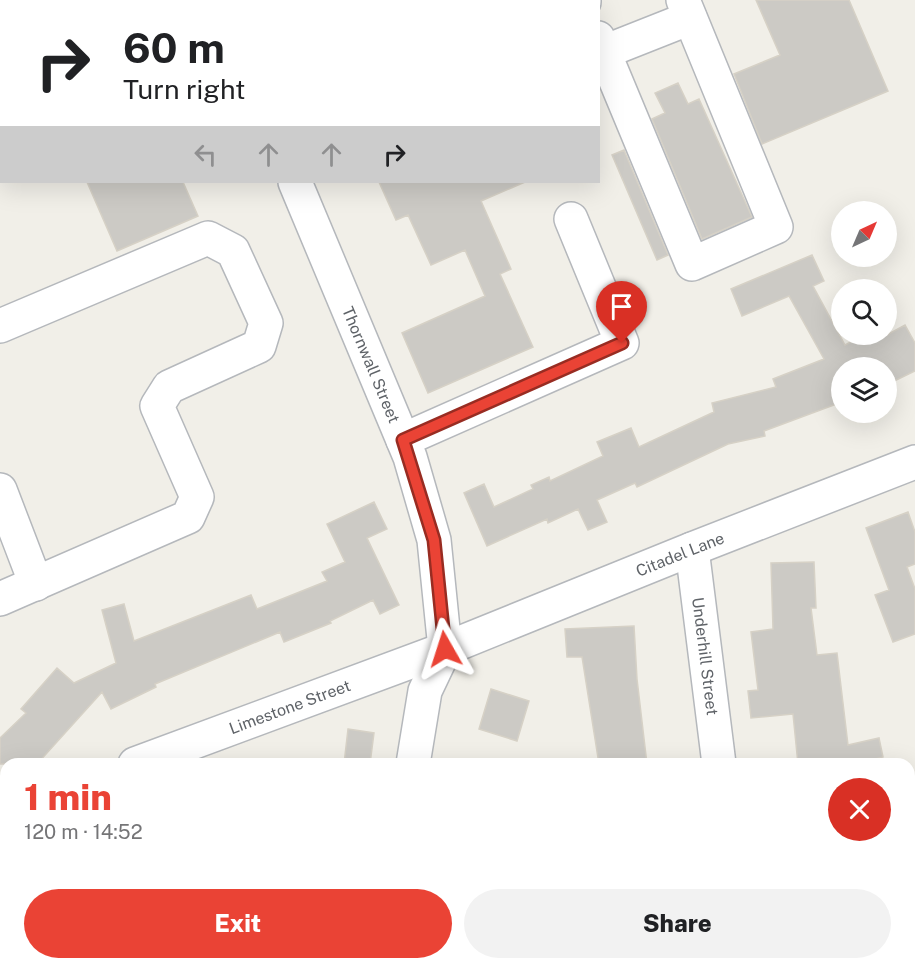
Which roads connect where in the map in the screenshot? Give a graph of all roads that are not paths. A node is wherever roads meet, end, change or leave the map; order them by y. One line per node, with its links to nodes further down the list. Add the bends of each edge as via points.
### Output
1 (687, 9): 2 (street); 2 (street, via 776,227 692,264)
2 (601, 45)
3 (295, 183): 6 (street, Thornwall Street)
4 (571, 219): 6 (street, via 622,343)
5 (0, 326): 10 (street, via 208,238 233,251 266,323 259,346 169,387 157,406 197,497 188,517)
6 (403, 440): 12 (street, Thornwall Street, via 434,540)
7 (915, 462): 9 (street, Citadel Lane)
8 (0, 490): 10 (street)
9 (692, 549): 12 (street, Citadel Lane); 15 (street, Underhill Street)
10 (36, 584): 11 (street)
11 (0, 599)
12 (445, 649): 13 (street, Limestone Street); 14 (street, via 425,691)
13 (151, 758)
14 (414, 758)
15 (718, 758)

